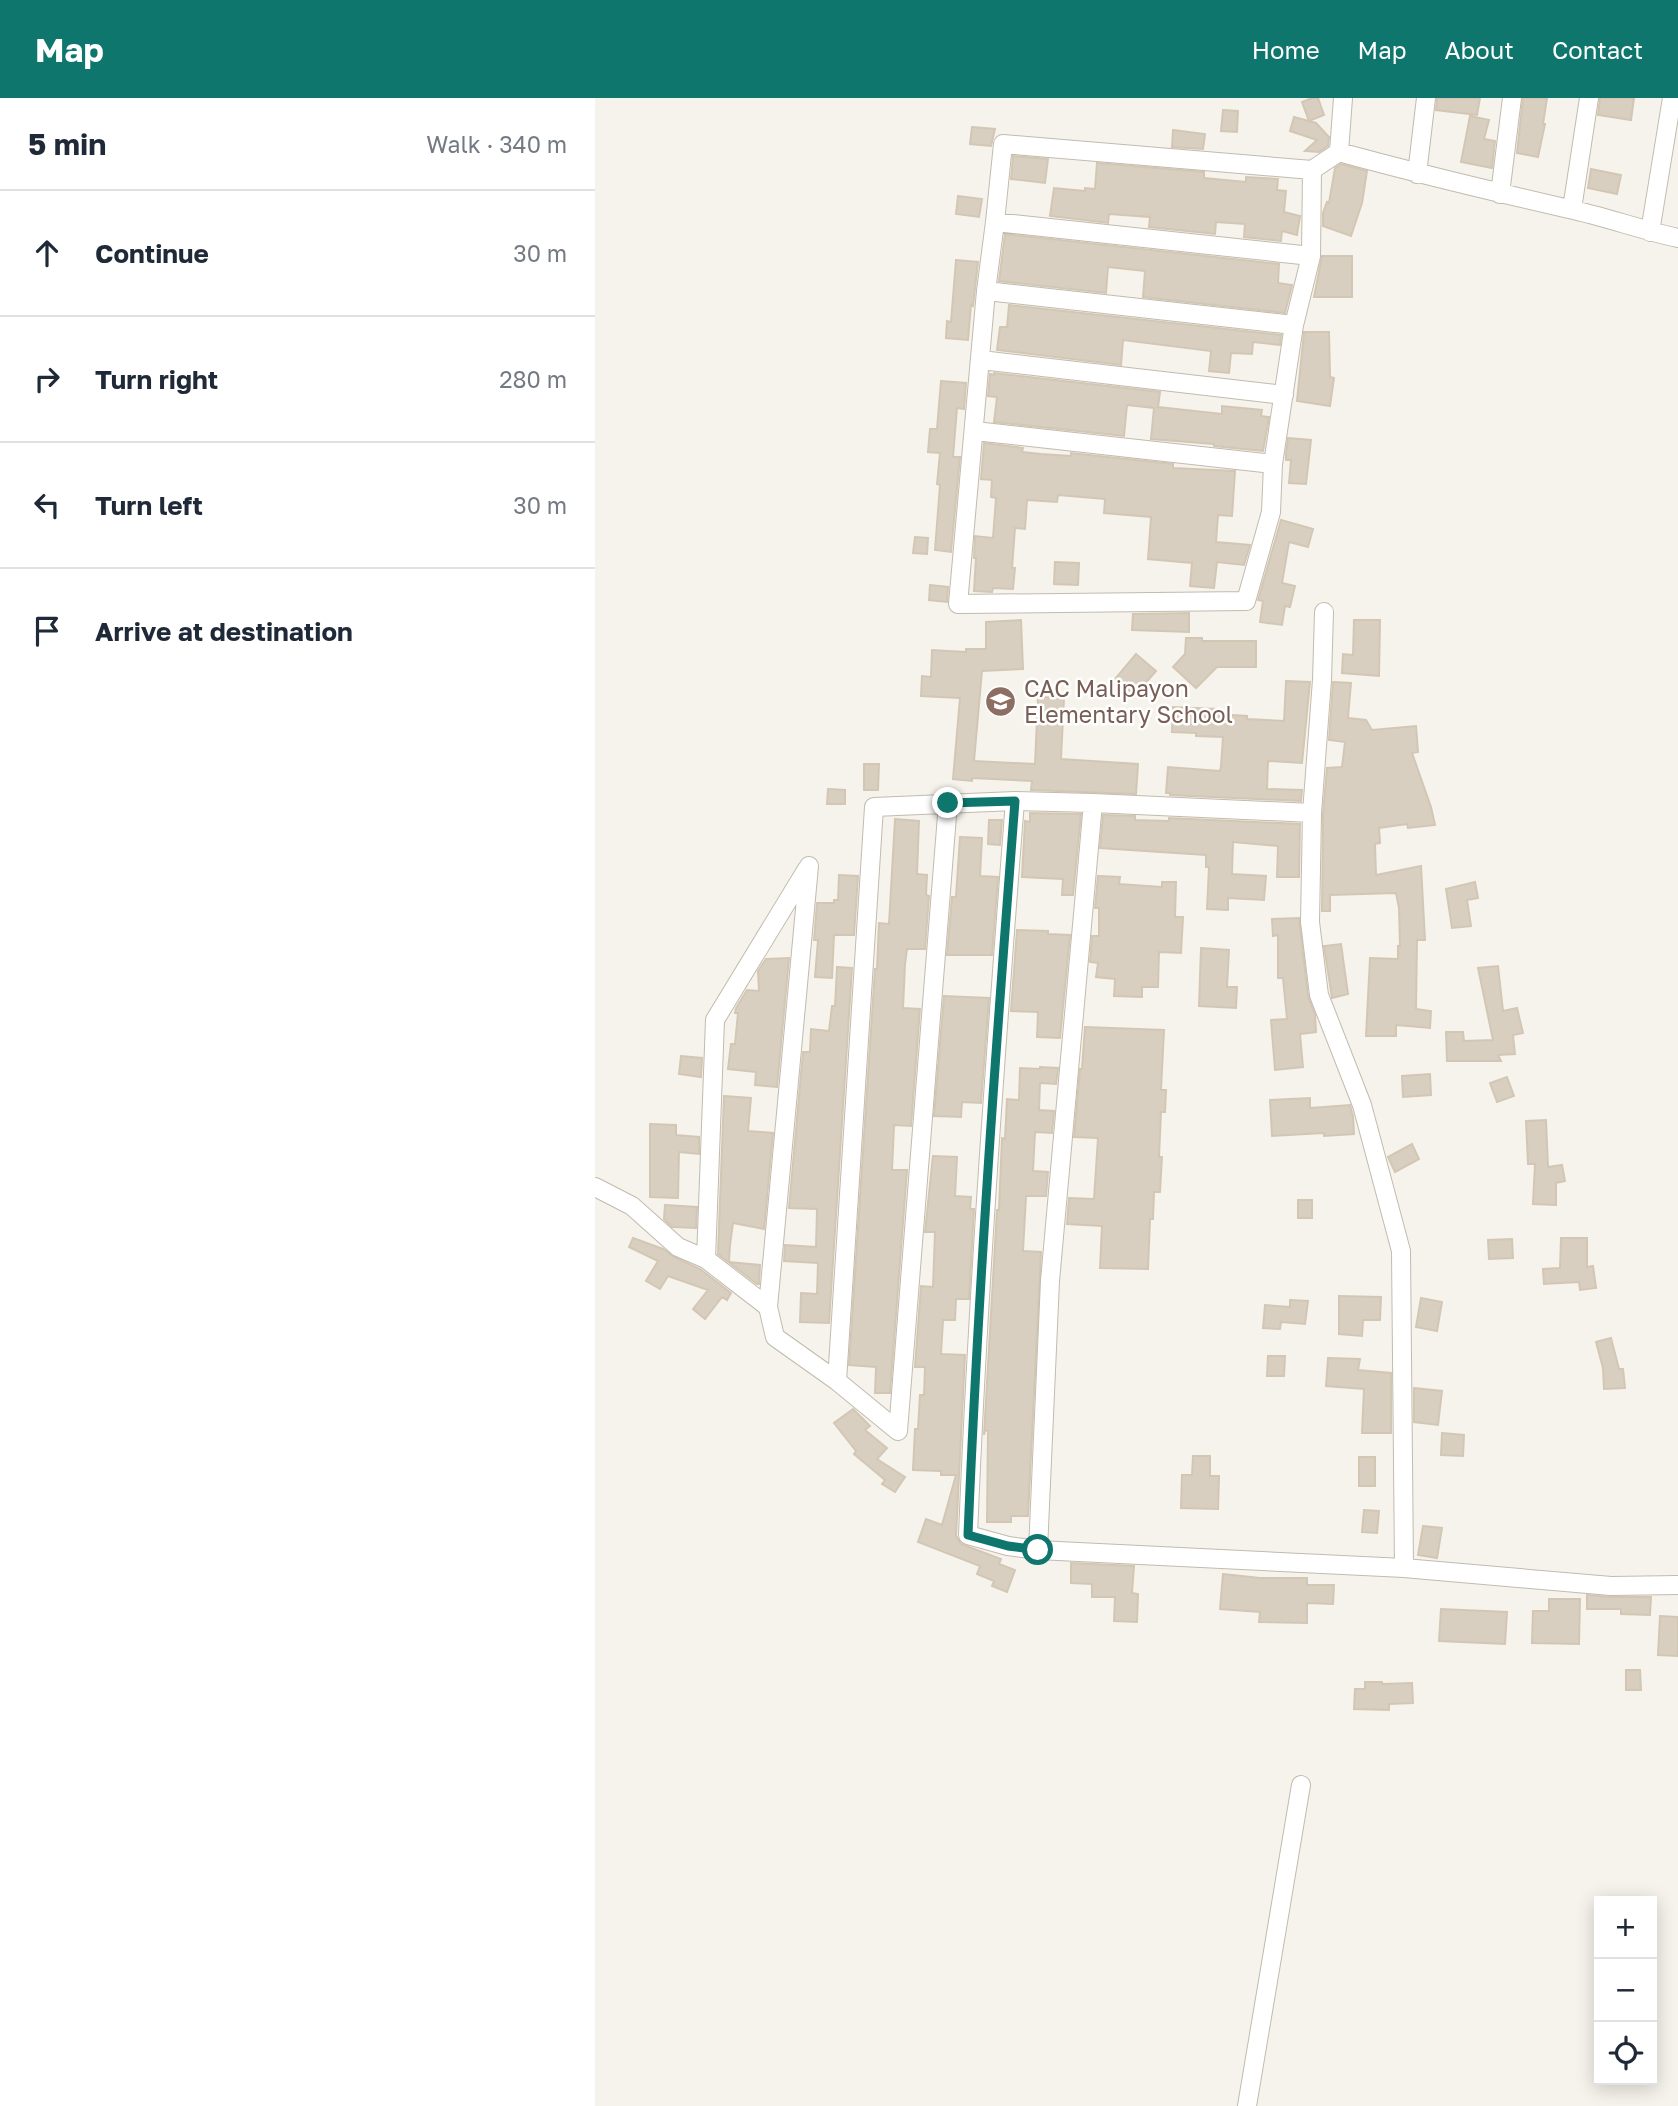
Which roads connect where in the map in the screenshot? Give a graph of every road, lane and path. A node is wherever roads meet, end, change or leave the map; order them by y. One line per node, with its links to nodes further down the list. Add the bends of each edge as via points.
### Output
1 (1343, 98): 6 (street)
2 (1426, 98): 8 (street)
3 (1512, 98): 9 (street)
4 (1589, 98): 10 (street)
5 (1672, 98): 12 (street)
6 (1339, 152): 7 (street); 8 (street)
7 (1312, 170): 11 (street, via 1003,144); 14 (street)
8 (1417, 174): 9 (street)
9 (1500, 194): 10 (street)
10 (1572, 209): 12 (street)
11 (995, 222): 14 (street); 15 (street)
12 (1650, 232): 13 (street)
13 (1678, 238)
14 (1311, 256): 16 (street)
15 (986, 291): 16 (street); 17 (street)
16 (1294, 324): 18 (street)
17 (981, 360): 18 (street); 19 (street)
18 (1284, 395): 20 (street)
19 (975, 431): 20 (street); 20 (street, via 958,604 1246,601 1271,512)
20 (1273, 464)
21 (1324, 612): 25 (street)
22 (1015, 801): 23 (street); 24 (street); 30 (street, via 986,1182 968,1535)
23 (948, 803): 29 (street, via 874,807); 29 (street, via 898,1431)
24 (1093, 803): 25 (street); 30 (street, via 1051,1282)
25 (1312, 813): 31 (street, via 1310,922 1319,995 1362,1105 1401,1251)
26 (595, 1187): 27 (street, via 632,1206 678,1247)
27 (706, 1259): 28 (street); 28 (street, via 715,1020 809,866)
28 (768, 1307): 29 (street, via 775,1337)
29 (837, 1381)
30 (1038, 1550): 31 (street)
31 (1404, 1568): 32 (street, via 1611,1586)
32 (1678, 1584)
33 (1301, 1785): 34 (street)
34 (1247, 2106)

